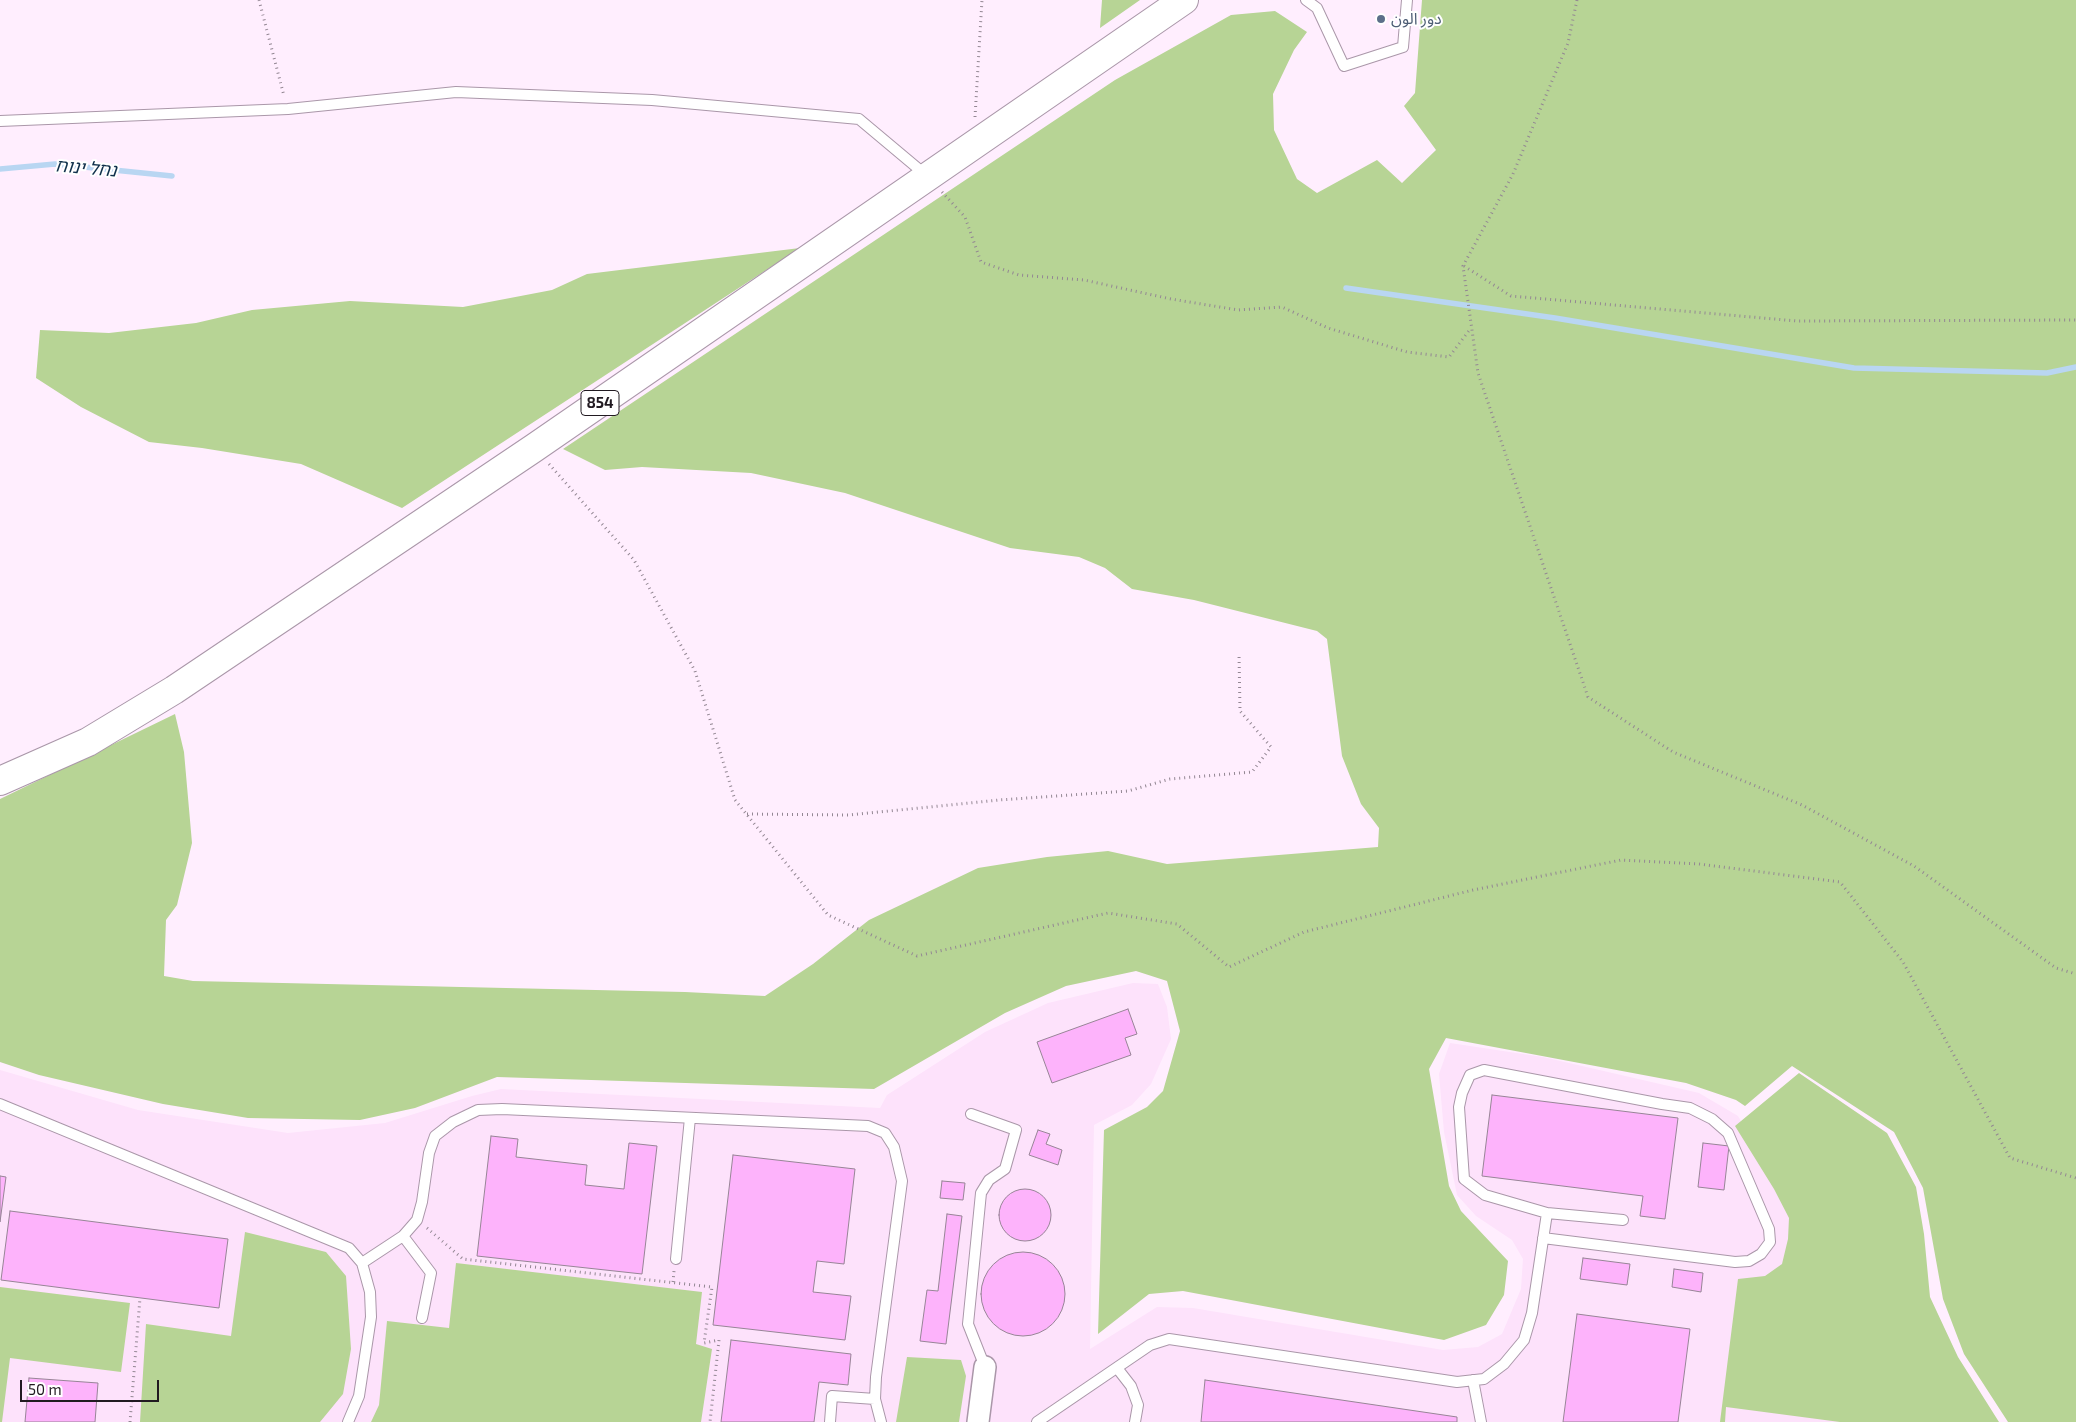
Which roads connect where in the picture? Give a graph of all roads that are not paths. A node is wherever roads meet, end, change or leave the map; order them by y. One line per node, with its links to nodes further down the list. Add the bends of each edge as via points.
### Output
1 (1184, 0): 5 (main road, 854)
2 (1306, 0): 3 (lane, via 1317,8 1344,66 1403,47)
3 (1407, 0)
4 (0, 121): 5 (lane, via 288,109 456,92 652,100 859,119)
5 (928, 177): 6 (main road, 854, via 534,448 128,719 88,742)
6 (0, 781)
7 (0, 1104): 15 (lane, via 349,1248)
8 (971, 1114): 17 (lane, via 1016,1130 1005,1169 989,1180 981,1193 968,1324)
9 (690, 1118): 12 (lane, via 478,1110 453,1122 435,1136 417,1220); 14 (lane); 20 (lane, via 868,1126 885,1133 894,1147 902,1181)
10 (1547, 1213): 11 (lane); 13 (lane); 13 (lane, via 1485,1195 1464,1178 1459,1107 1470,1075 1484,1070 1690,1108 1712,1120 1728,1133 1769,1228 1770,1242 1761,1254 1749,1261 1736,1262)
11 (1623, 1220)
12 (403, 1236): 15 (lane); 16 (lane, via 431,1273)
13 (1543, 1238): 19 (lane, via 1532,1313 1524,1340 1504,1364 1484,1378)
14 (676, 1259)
15 (362, 1263): 21 (lane, via 370,1292 371,1317 360,1396)
16 (422, 1318)
17 (985, 1367): 24 (street)
18 (1117, 1368): 19 (lane, via 1150,1345 1169,1339 1457,1382); 25 (lane); 26 (lane, via 1132,1386 1138,1405)
19 (1473, 1380): 27 (lane)
20 (875, 1399): 22 (lane, via 832,1396); 23 (lane)
21 (348, 1422)
22 (830, 1422)
23 (881, 1422)
24 (978, 1422)
25 (1037, 1422)
26 (1135, 1422)
27 (1481, 1422)

